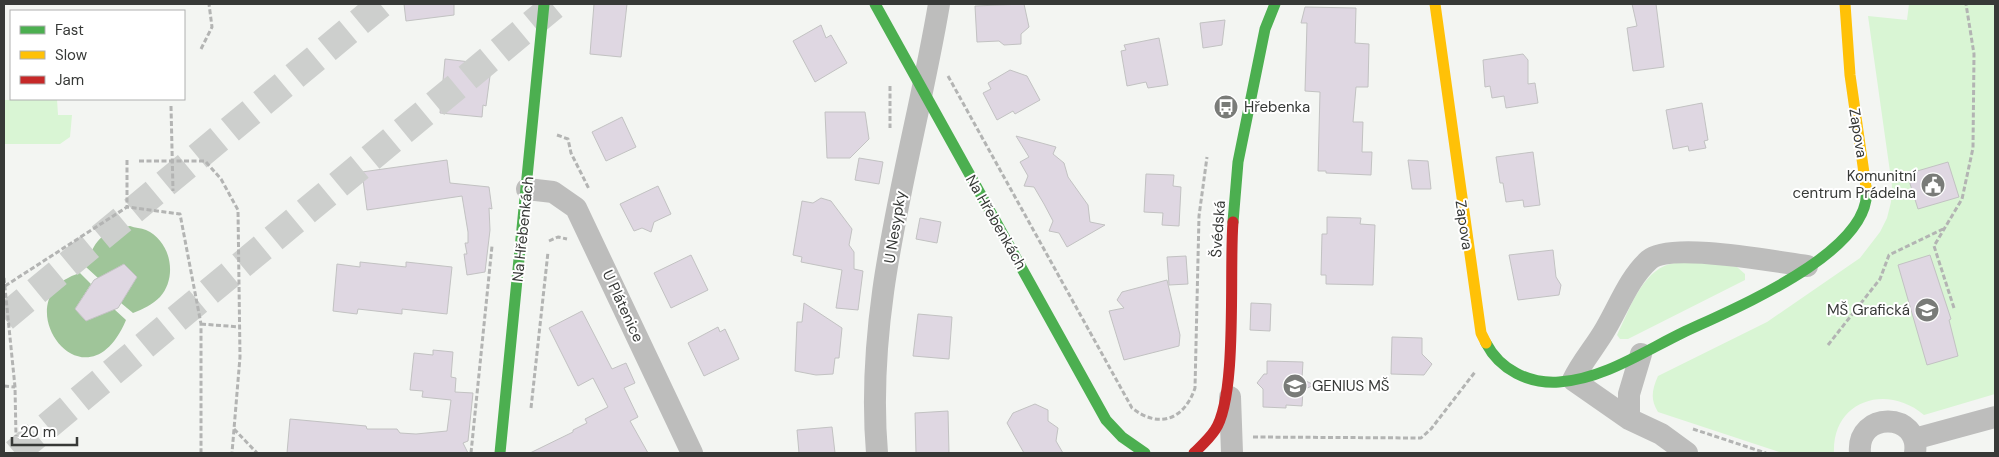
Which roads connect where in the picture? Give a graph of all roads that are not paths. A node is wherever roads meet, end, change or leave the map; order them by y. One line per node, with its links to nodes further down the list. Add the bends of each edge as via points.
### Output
1 (544, 4): 8 (street, Na Hřebenkách)
2 (875, 4): 7 (street, Na Hřebenkách)
3 (939, 4): 7 (street, U Nesypky)
4 (1275, 4): 10 (street, Švédská, via 1265,29 1238,162 1231,242)
5 (1435, 4): 12 (street, Zapova, via 1481,333 1502,367 1542,382)
6 (1845, 4): 9 (street, Zapova, via 1845,30 1867,193 1866,206 1845,238)
7 (921, 90): 15 (street, Na Hřebenkách, via 1106,420); 20 (street, U Nesypky, via 898,204 877,338)
8 (527, 189): 18 (street, Na Hřebenkách); 19 (street, U Plátenice, via 553,192 576,208)
9 (1807, 266): 11 (street, Zapova, via 1770,291); 12 (street, via 1692,252 1665,252 1650,258 1637,272 1606,330)
10 (1229, 354): 16 (street); 22 (street, Švédská, via 1224,407 1215,430)
11 (1641, 354): 12 (street, Zapova); 14 (street, via 1629,394)
12 (1573, 380): 14 (street)
13 (1995, 417): 17 (street)
14 (1629, 419): 23 (street, via 1661,434)
15 (1127, 445): 21 (street, Na Hřebenkách)
16 (1240, 445)
17 (1914, 446): 24 (street, via 1902,425 1883,421 1866,430 1861,438)
18 (500, 453)
19 (692, 453)
20 (877, 453)
21 (1145, 453)
22 (1196, 453)
23 (1687, 453)
24 (1860, 453)

